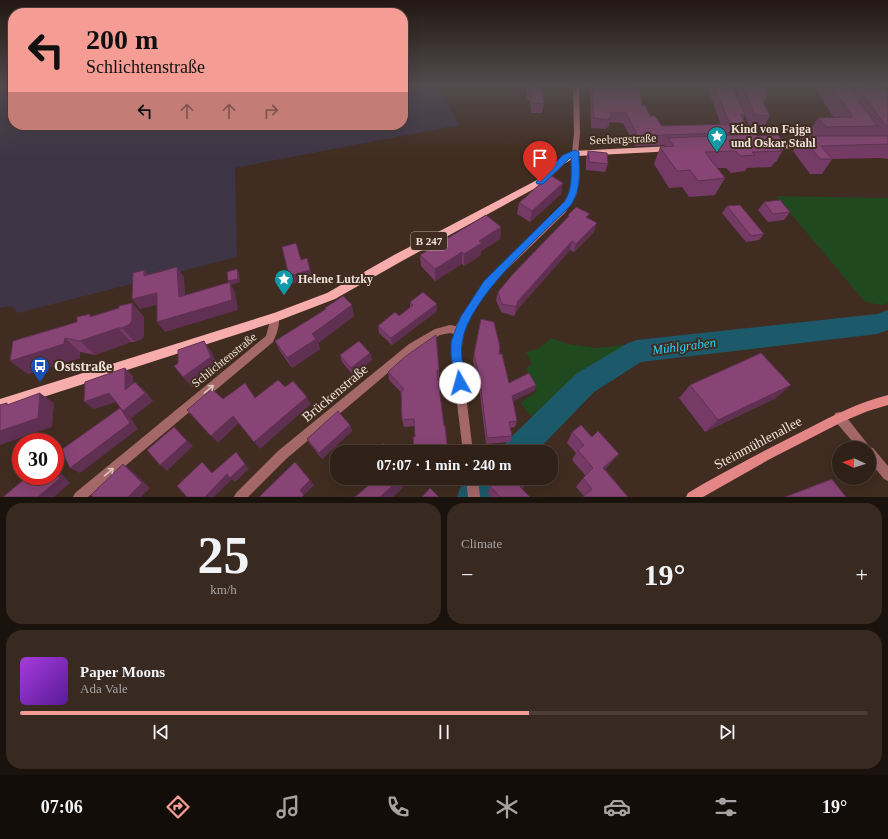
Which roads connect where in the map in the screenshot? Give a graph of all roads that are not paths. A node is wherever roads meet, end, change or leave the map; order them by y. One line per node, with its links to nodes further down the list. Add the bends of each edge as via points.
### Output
1 (576, 109): 5 (street)
2 (820, 145): 3 (main road)
3 (768, 146)
4 (684, 149): 5 (main road, Seebergstraße)
5 (575, 152): 6 (main road, B 247, via 566,157 540,182 332,296); 7 (street, via 574,194 488,283)
6 (275, 317): 9 (main road, B 247); 16 (street, Schlichtenstraße, one-way to 6, via 270,339)
7 (459, 331): 12 (street, via 456,355); 17 (street, Brückenstraße, via 450,329 438,332 412,347 282,455)
8 (888, 400): 10 (main road, Steinmühlenallee)
9 (0, 404)
10 (839, 417): 11 (street); 19 (main road, Steinmühlenallee)
11 (859, 441)
12 (467, 445)
13 (876, 460): 14 (street)
14 (888, 475)
15 (473, 485): 18 (street)
16 (79, 497)
17 (240, 497)
18 (474, 497)
19 (692, 497)

